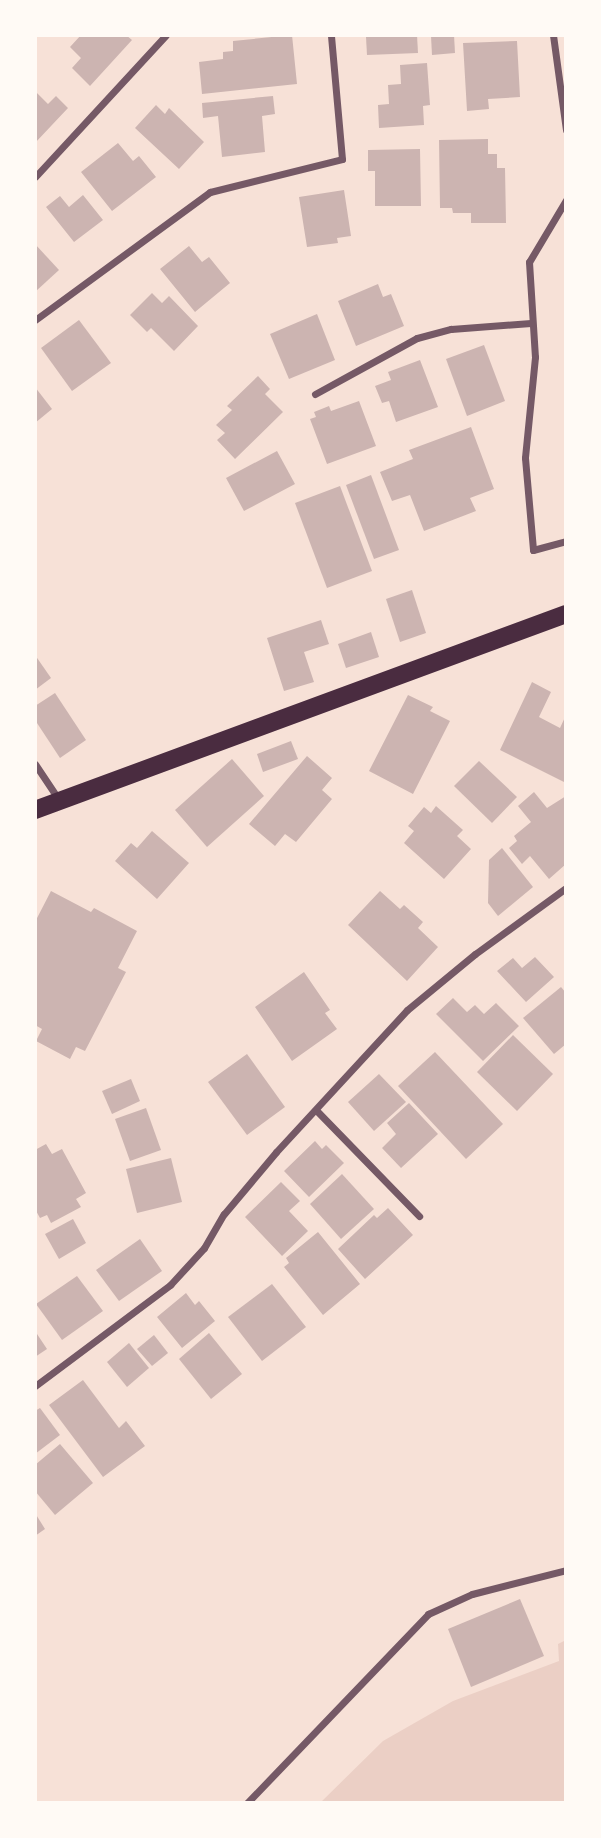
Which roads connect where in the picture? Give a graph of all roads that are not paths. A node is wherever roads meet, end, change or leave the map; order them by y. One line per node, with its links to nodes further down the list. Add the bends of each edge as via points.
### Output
1 (166, 35): 5 (street)
2 (331, 35): 7 (street, via 342,159 210,192)
3 (553, 35): 4 (street)
4 (566, 130)
5 (35, 177)
6 (566, 200): 8 (street, via 529,262)
7 (35, 320)
8 (531, 323): 9 (street, via 451,329 417,338); 10 (street, via 535,357 525,458 534,550)
9 (315, 394)
10 (566, 541)
11 (566, 614): 13 (main road)
12 (35, 764): 13 (street)
13 (59, 800): 14 (main road)
14 (35, 810)
15 (566, 888): 16 (street, via 407,1010)
16 (316, 1110): 17 (street); 18 (street, via 224,1213 204,1248 170,1284)
17 (418, 1216)
18 (35, 1386)
19 (566, 1570): 20 (street, via 472,1594 428,1614)
20 (247, 1803)

